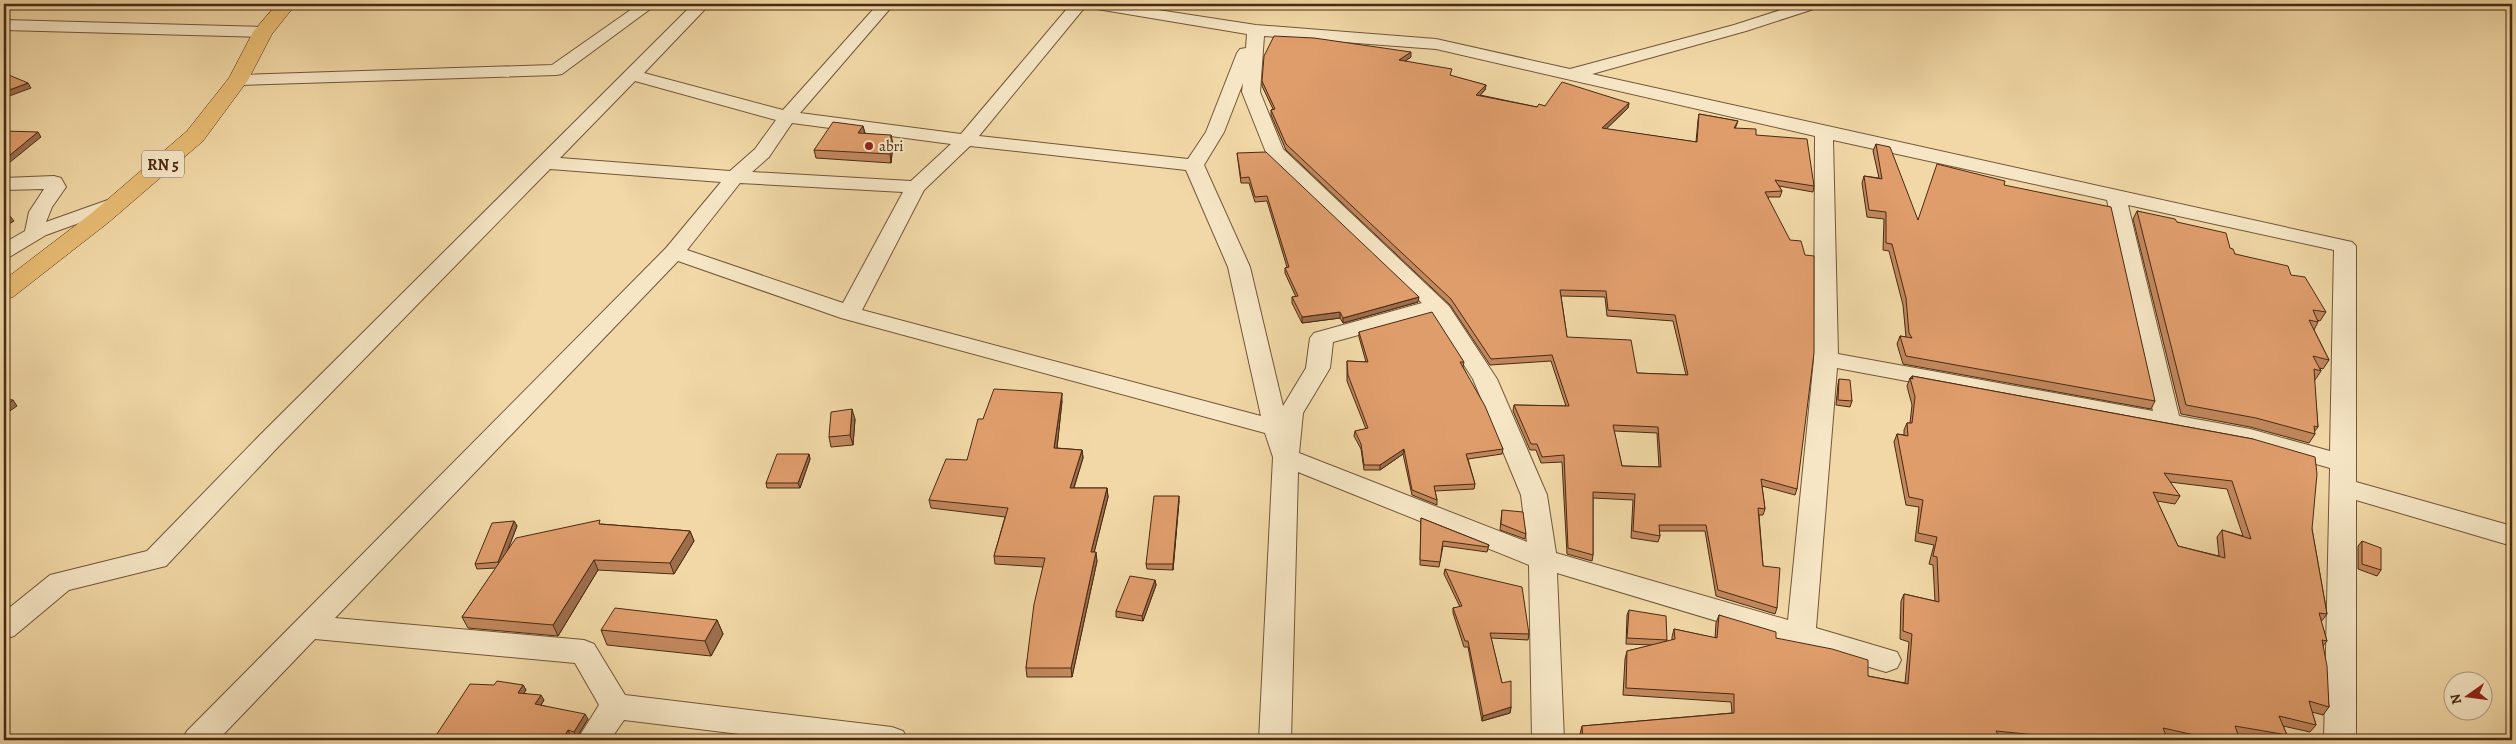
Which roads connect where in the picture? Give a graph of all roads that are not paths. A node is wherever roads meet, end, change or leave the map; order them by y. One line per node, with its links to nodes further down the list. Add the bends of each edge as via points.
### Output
1 (286, 4): 10 (main road, RN 5)
2 (649, 4): 13 (street, via 556,70)
3 (702, 4): 11 (street)
4 (886, 4): 14 (street)
5 (1079, 4): 16 (street)
6 (1090, 4): 9 (street)
7 (1814, 4): 12 (street)
8 (4, 25): 10 (street)
9 (1256, 30): 12 (street, via 1436,44); 18 (street, via 1215,132); 28 (street, via 1251,92 1274,151)
10 (263, 32): 13 (main road, RN 5)
11 (632, 75): 14 (street); 17 (street)
12 (1571, 75): 15 (street)
13 (238, 80): 23 (main road, RN 5, via 195,136)
14 (787, 117): 16 (street); 19 (street, via 762,153)
15 (1824, 132): 22 (street); 30 (street)
16 (966, 140): 18 (street); 21 (street)
17 (545, 163): 19 (street); 38 (street, via 156,559 60,582)
18 (1194, 164): 32 (street, via 1239,266)
19 (735, 177): 21 (street); 26 (street)
20 (5, 185): 24 (street, via 54,182 56,187 43,202 35,220 34,229)
21 (916, 187): 29 (street)
22 (2116, 196): 31 (street); 34 (street, via 2345,246)
23 (119, 202): 24 (street); 27 (main road, RN 5)
24 (39, 231): 25 (street)
25 (4, 252)
26 (674, 252): 29 (street); 37 (street)
27 (4, 292)
28 (1438, 306): 33 (street, via 1322,338 1318,368 1291,413); 36 (street, via 1485,379 1534,495)
29 (849, 313): 32 (street)
30 (1826, 359): 31 (street); 39 (street)
31 (2168, 423): 34 (street, via 2263,440)
32 (1276, 428): 33 (street)
33 (1286, 457): 36 (street); 45 (street)
34 (2343, 475): 35 (street); 47 (street)
35 (2512, 536)
36 (1543, 559): 39 (street); 46 (street)
37 (308, 627): 41 (street, via 584,652); 42 (street)
38 (4, 628)
39 (1801, 635): 40 (street)
40 (1886, 660)
41 (616, 706): 43 (street); 44 (street)
42 (198, 740)
43 (593, 740)
44 (892, 740)
45 (1275, 740)
46 (1548, 740)
47 (2340, 740)

